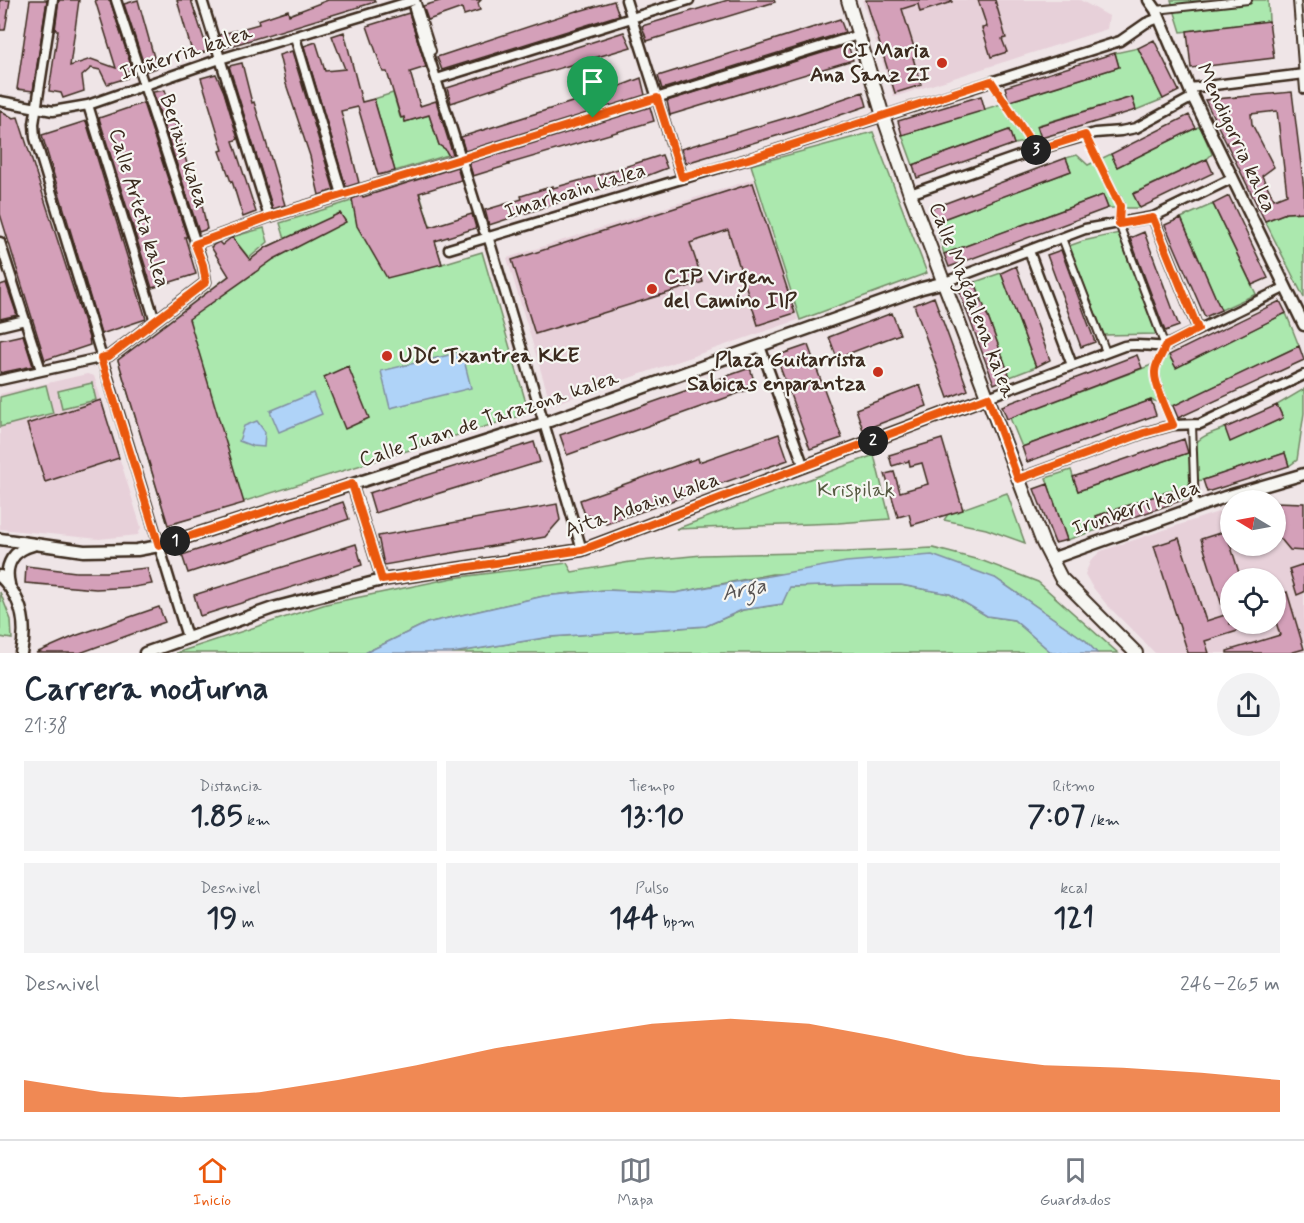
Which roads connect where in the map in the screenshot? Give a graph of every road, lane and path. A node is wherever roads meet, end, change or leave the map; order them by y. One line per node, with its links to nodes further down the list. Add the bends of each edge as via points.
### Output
1 (53, 0): 25 (street)
2 (116, 0): 19 (street, Beriain kalea)
3 (202, 0): 15 (street)
4 (626, 0): 12 (street)
5 (689, 0): 12 (street)
6 (848, 0): 13 (main road, Calle Magdalena kalea)
7 (1149, 0): 11 (street, Mendigorria kalea)
8 (1248, 0): 11 (street)
9 (1298, 0): 16 (street)
10 (415, 3): 14 (street, Iruñerria kalea); 17 (street); 29 (street)
11 (1158, 14): 18 (street, Imarkoain kalea, via 1120,41); 21 (street, Mendigorria kalea)
12 (631, 18): 17 (street); 22 (street)
13 (858, 35): 22 (street); 26 (main road, Calle Magdalena kalea)
14 (295, 37): 15 (street, Iruñerria kalea); 32 (street)
15 (220, 59): 19 (street, Iruñerria kalea); 34 (street)
16 (1303, 74): 20 (street); 21 (street)
17 (440, 78): 29 (street)
18 (991, 81): 26 (street, Imarkoain kalea); 28 (street)
19 (143, 85): 24 (street, Iruñerria kalea); 40 (street, Beriain kalea)
20 (1304, 90)
21 (1192, 92): 27 (street, via 1136,128); 31 (street, Mendigorria kalea)
22 (657, 98): 29 (street); 30 (street)
23 (0, 101): 25 (street, Iruñerria kalea)
24 (88, 105): 25 (street, Iruñerria kalea); 46 (street, Calle Arteta kalea)
25 (38, 109): 53 (street, via 35,138)
26 (883, 116): 30 (street, Imarkoain kalea); 33 (main road, Calle Magdalena kalea)
27 (1085, 135): 28 (street); 36 (street, via 1120,206)
28 (1036, 150): 33 (street)
29 (463, 159): 32 (street); 37 (street)
30 (682, 177): 37 (street, Imarkoain kalea)
31 (1233, 178): 35 (street); 44 (street, Mendigorria kalea)
32 (342, 194): 34 (street)
33 (910, 194): 43 (main road, Calle Magdalena kalea)
34 (269, 217): 40 (street)
35 (1153, 218): 36 (street); 49 (street)
36 (1119, 224): 38 (street, via 1085,229); 51 (street)
37 (486, 234): 41 (street, Imarkoain kalea); 59 (street)
38 (1062, 238): 42 (street); 52 (street)
39 (0, 242): 45 (street)
40 (195, 244): 46 (street, Beriain kalea, via 206,282)
41 (449, 249)
42 (1029, 251): 43 (street); 54 (street)
43 (945, 282): 50 (street, Calle Juan de Tarazona kalea); 58 (main road, Calle Magdalena kalea)
44 (1286, 287): 48 (street, Mendigorria kalea); 49 (street)
45 (26, 320): 47 (street); 55 (street)
46 (155, 321): 53 (street)
47 (0, 326)
48 (1304, 326)
49 (1198, 329): 51 (street)
50 (760, 346): 59 (street, Calle Juan de Tarazona kalea); 62 (street)
51 (1165, 346): 52 (street, via 1137,343); 60 (street, via 1155,373)
52 (1106, 352): 54 (street)
53 (101, 358): 55 (street); 69 (street)
54 (1072, 365): 58 (street)
55 (41, 370): 57 (street)
56 (1304, 375): 61 (street)
57 (0, 380)
58 (988, 397): 62 (street, Aita Adoain kalea); 64 (main road, Calle Magdalena kalea)
59 (544, 423): 65 (street, Calle Juan de Tarazona kalea); 70 (street)
60 (1173, 425): 61 (street); 64 (street)
61 (1192, 425): 66 (street)
62 (804, 467): 70 (street, Aita Adoain kalea)
63 (1304, 474): 66 (street, Irunberri kalea)
64 (1018, 479): 71 (main road, Calle Magdalena kalea)
65 (352, 484): 69 (street, Calle Juan de Tarazona kalea); 73 (street)
66 (1195, 508): 71 (street, Irunberri kalea)
67 (0, 539): 68 (street, Calle Juan de Tarazona kalea)
68 (38, 543): 69 (street, Calle Juan de Tarazona kalea, via 84,551); 74 (street, via 16,552 8,565)
69 (159, 546): 75 (street)
70 (582, 550): 73 (street, Aita Adoain kalea)
71 (1051, 559): 78 (main road, Calle Magdalena kalea, via 1061,578)
72 (0, 576): 74 (street)
73 (382, 580): 75 (street, Aita Adoain kalea, via 273,608)
74 (9, 584): 76 (street, via 23,618)
75 (187, 637): 77 (street, Aita Adoain kalea)
76 (21, 653)
77 (145, 653)
78 (1136, 653)

